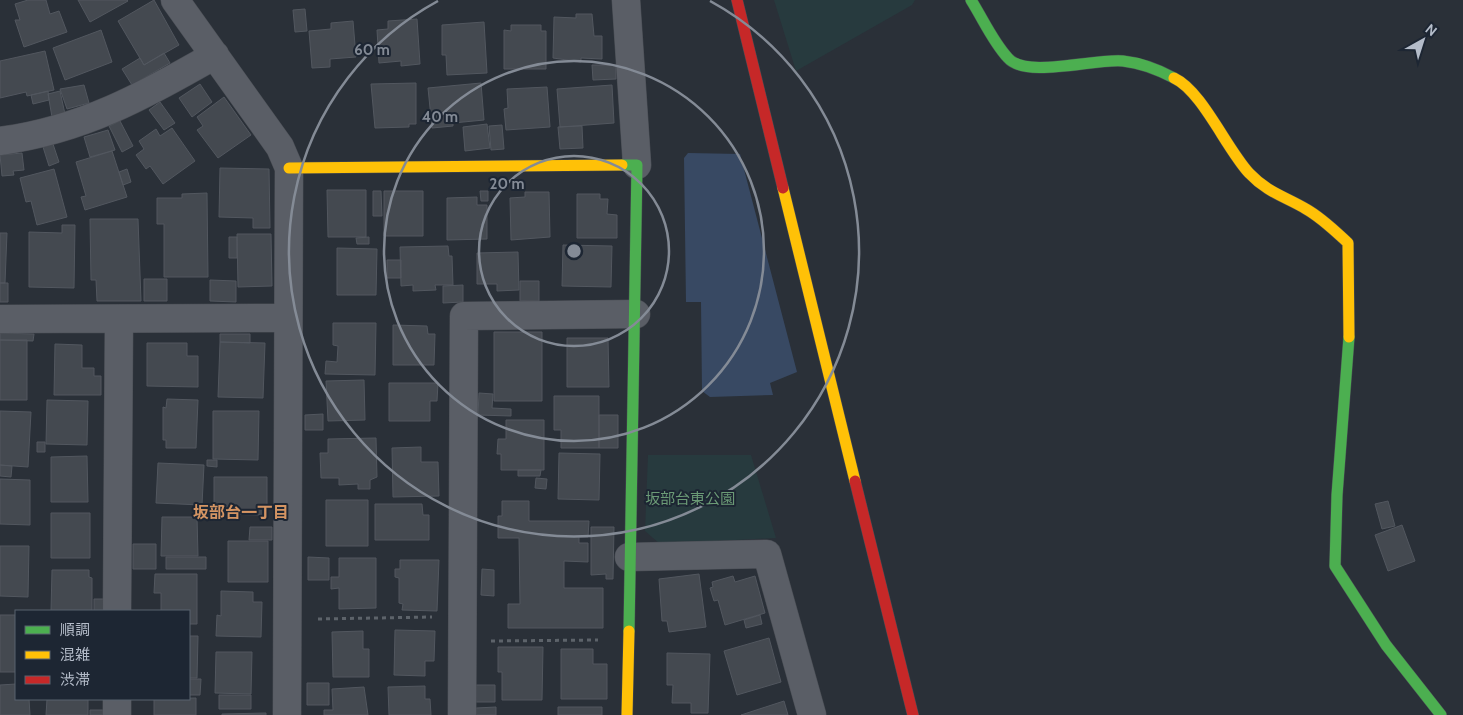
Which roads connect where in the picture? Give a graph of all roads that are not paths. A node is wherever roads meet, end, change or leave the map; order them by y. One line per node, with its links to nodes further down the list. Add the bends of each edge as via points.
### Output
1 (175, 0): 5 (street)
2 (626, 0): 7 (street)
3 (737, 0): 21 (street)
4 (971, 0): 22 (street, via 1008,59 1018,66 1032,68 1103,60 1123,61 1148,65 1183,82 1250,174 1274,194 1314,214 1348,243 1350,319 1335,566 1386,645)
5 (215, 55): 6 (street, via 146,95 79,124); 8 (street, via 280,147)
6 (0, 141)
7 (637, 165): 8 (street); 9 (street)
8 (289, 168): 10 (street)
9 (636, 314): 13 (street); 18 (street, via 464,316)
10 (288, 318): 11 (street); 17 (street)
11 (119, 319): 12 (street); 14 (street)
12 (0, 320)
13 (629, 557): 19 (street); 20 (street, via 767,554)
14 (117, 610)
15 (117, 700): 16 (street)
16 (116, 715)
17 (287, 715)
18 (462, 715)
19 (627, 715)
20 (812, 715)
21 (913, 715)
22 (1441, 715)

